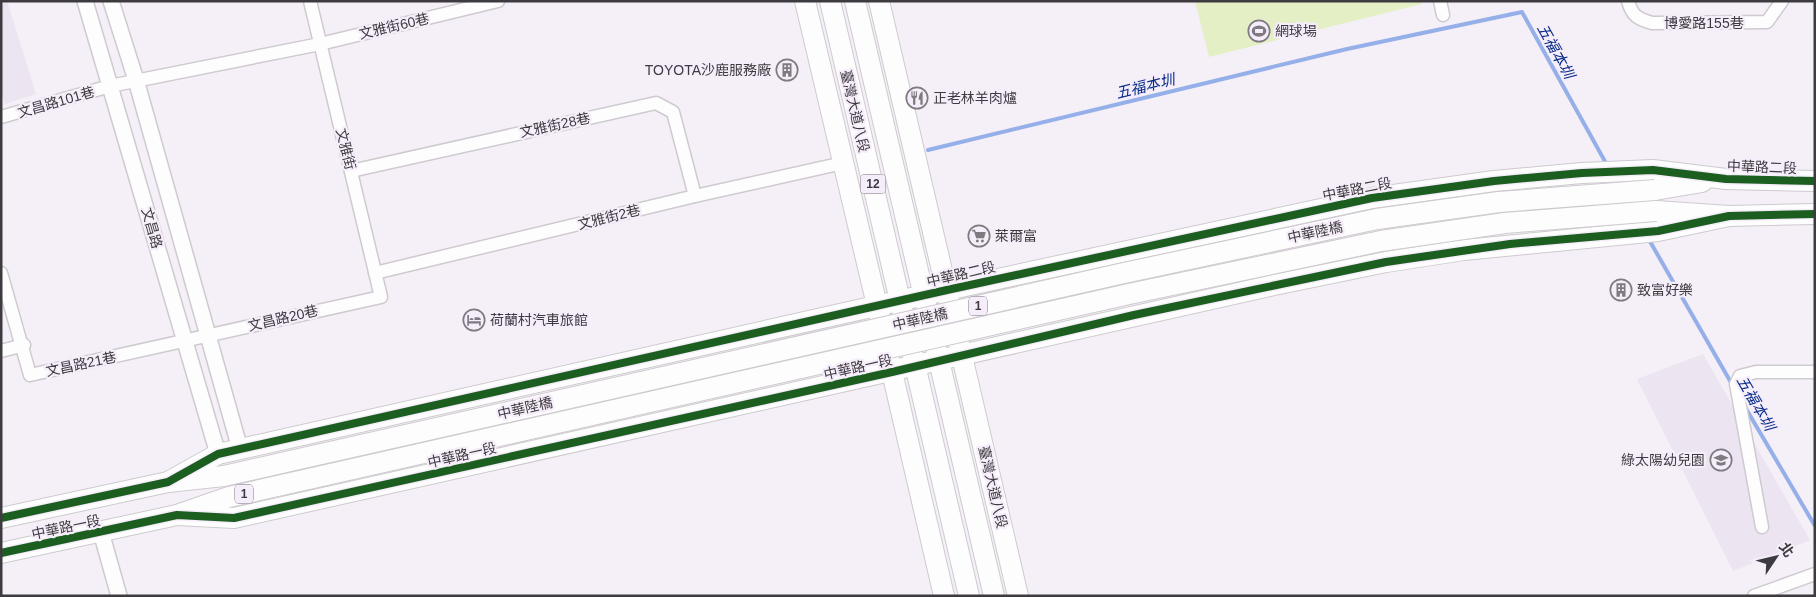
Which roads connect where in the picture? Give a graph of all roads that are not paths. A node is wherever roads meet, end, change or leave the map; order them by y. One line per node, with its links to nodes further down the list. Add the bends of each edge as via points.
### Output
1 (85, 1): 15 (street, 文昌路)
2 (111, 1): 14 (street, 文昌路)
3 (310, 1): 13 (street, 文雅街)
4 (498, 1): 13 (street, 文雅街60巷)
5 (805, 1): 17 (main road, 臺灣大道八段 / 12)
6 (830, 1): 29 (main road, 臺灣大道八段 / 12)
7 (855, 1): 29 (main road, 臺灣大道八段 / 12)
8 (879, 1): 27 (main road, 臺灣大道八段 / 12)
9 (1440, 1): 12 (street)
10 (1628, 1): 11 (street, 博愛路155巷, via 1636,18 1652,23 1767,22)
11 (1782, 1)
12 (1443, 15)
13 (320, 44): 14 (street, 文雅街60巷); 18 (street, 文雅街)
14 (136, 80): 15 (street, 文昌路101巷); 31 (street, 文昌路)
15 (110, 86): 16 (street, 文昌路101巷); 32 (street, 文昌路)
16 (1, 117)
17 (843, 162): 22 (street, 文雅街2巷); 30 (main road, 臺灣大道八段 / 12)
18 (351, 170): 22 (street, 文雅街28巷, via 656,103 673,112); 26 (street, 文雅街)
19 (1726, 178): 20 (main road, 中華路二段 / 1); 21 (main road, 中華路二段 / 1); 27 (main road, 中華路二段 / 1, via 1653,170 1582,173 1449,186 1372,198)
20 (1815, 181)
21 (1655, 190): 41 (main road, 中華陸橋 / 1, bridge, via 1499,202 1376,219 1124,272)
22 (695, 196): 26 (street, 文雅街2巷)
23 (1815, 214): 24 (main road, 1)
24 (1729, 216): 35 (main road, 1, via 1658,231 1510,244 1386,262); 42 (main road, 中華陸橋 / 1, bridge, via 1656,211 1505,223 1381,241 1129,294)
25 (1, 272): 33 (street)
26 (375, 273): 28 (street, 文雅街)
27 (947, 290): 29 (main road, 中華路二段 / 1); 35 (main road, 臺灣大道八段 / 12); 36 (main road, 臺灣大道八段 / 12)
28 (380, 297): 31 (street, 文昌路20巷)
29 (912, 298): 30 (main road, 中華路一段 / 1); 36 (main road, 臺灣大道八段 / 12)
30 (877, 306): 36 (main road, 臺灣大道八段 / 12); 37 (main road, 臺灣大道八段 / 12); 39 (main road, 中華路一段 / 1)
31 (208, 335): 32 (street, 文昌路20巷); 39 (street, 文昌路)
32 (185, 342): 33 (street, 文昌路21巷, via 30,375); 40 (street, 文昌路)
33 (24, 345): 34 (street)
34 (1, 351)
35 (962, 355): 36 (main road, 1); 54 (main road, 臺灣大道八段 / 12)
36 (927, 364): 37 (main road, 中華路一段 / 1); 52 (main road, 臺灣大道八段 / 12); 53 (main road, 臺灣大道八段 / 12)
37 (892, 372): 44 (main road, 中華路一段 / 1, via 234,518); 51 (main road, 臺灣大道八段 / 12)
38 (1815, 372): 46 (street, via 1756,372 1740,376 1736,384)
39 (240, 449): 40 (main road, 中華路一段 / 1)
40 (218, 454): 43 (main road, 中華路一段 / 1)
41 (308, 457): 43 (main road, 中華路一段 / 1, via 224,476)
42 (313, 478): 44 (main road, 中華路一段 / 1, via 229,497)
43 (168, 482): 45 (main road, 中華路一段 / 1)
44 (177, 515): 47 (main road, 中華路一段 / 1)
45 (1, 518)
46 (1762, 527)
47 (101, 532): 48 (main road, 中華路一段 / 1); 50 (street)
48 (1, 553)
49 (1815, 574): 55 (street)
50 (119, 596)
51 (944, 596)
52 (969, 596)
53 (994, 596)
54 (1018, 596)
55 (1754, 596)

